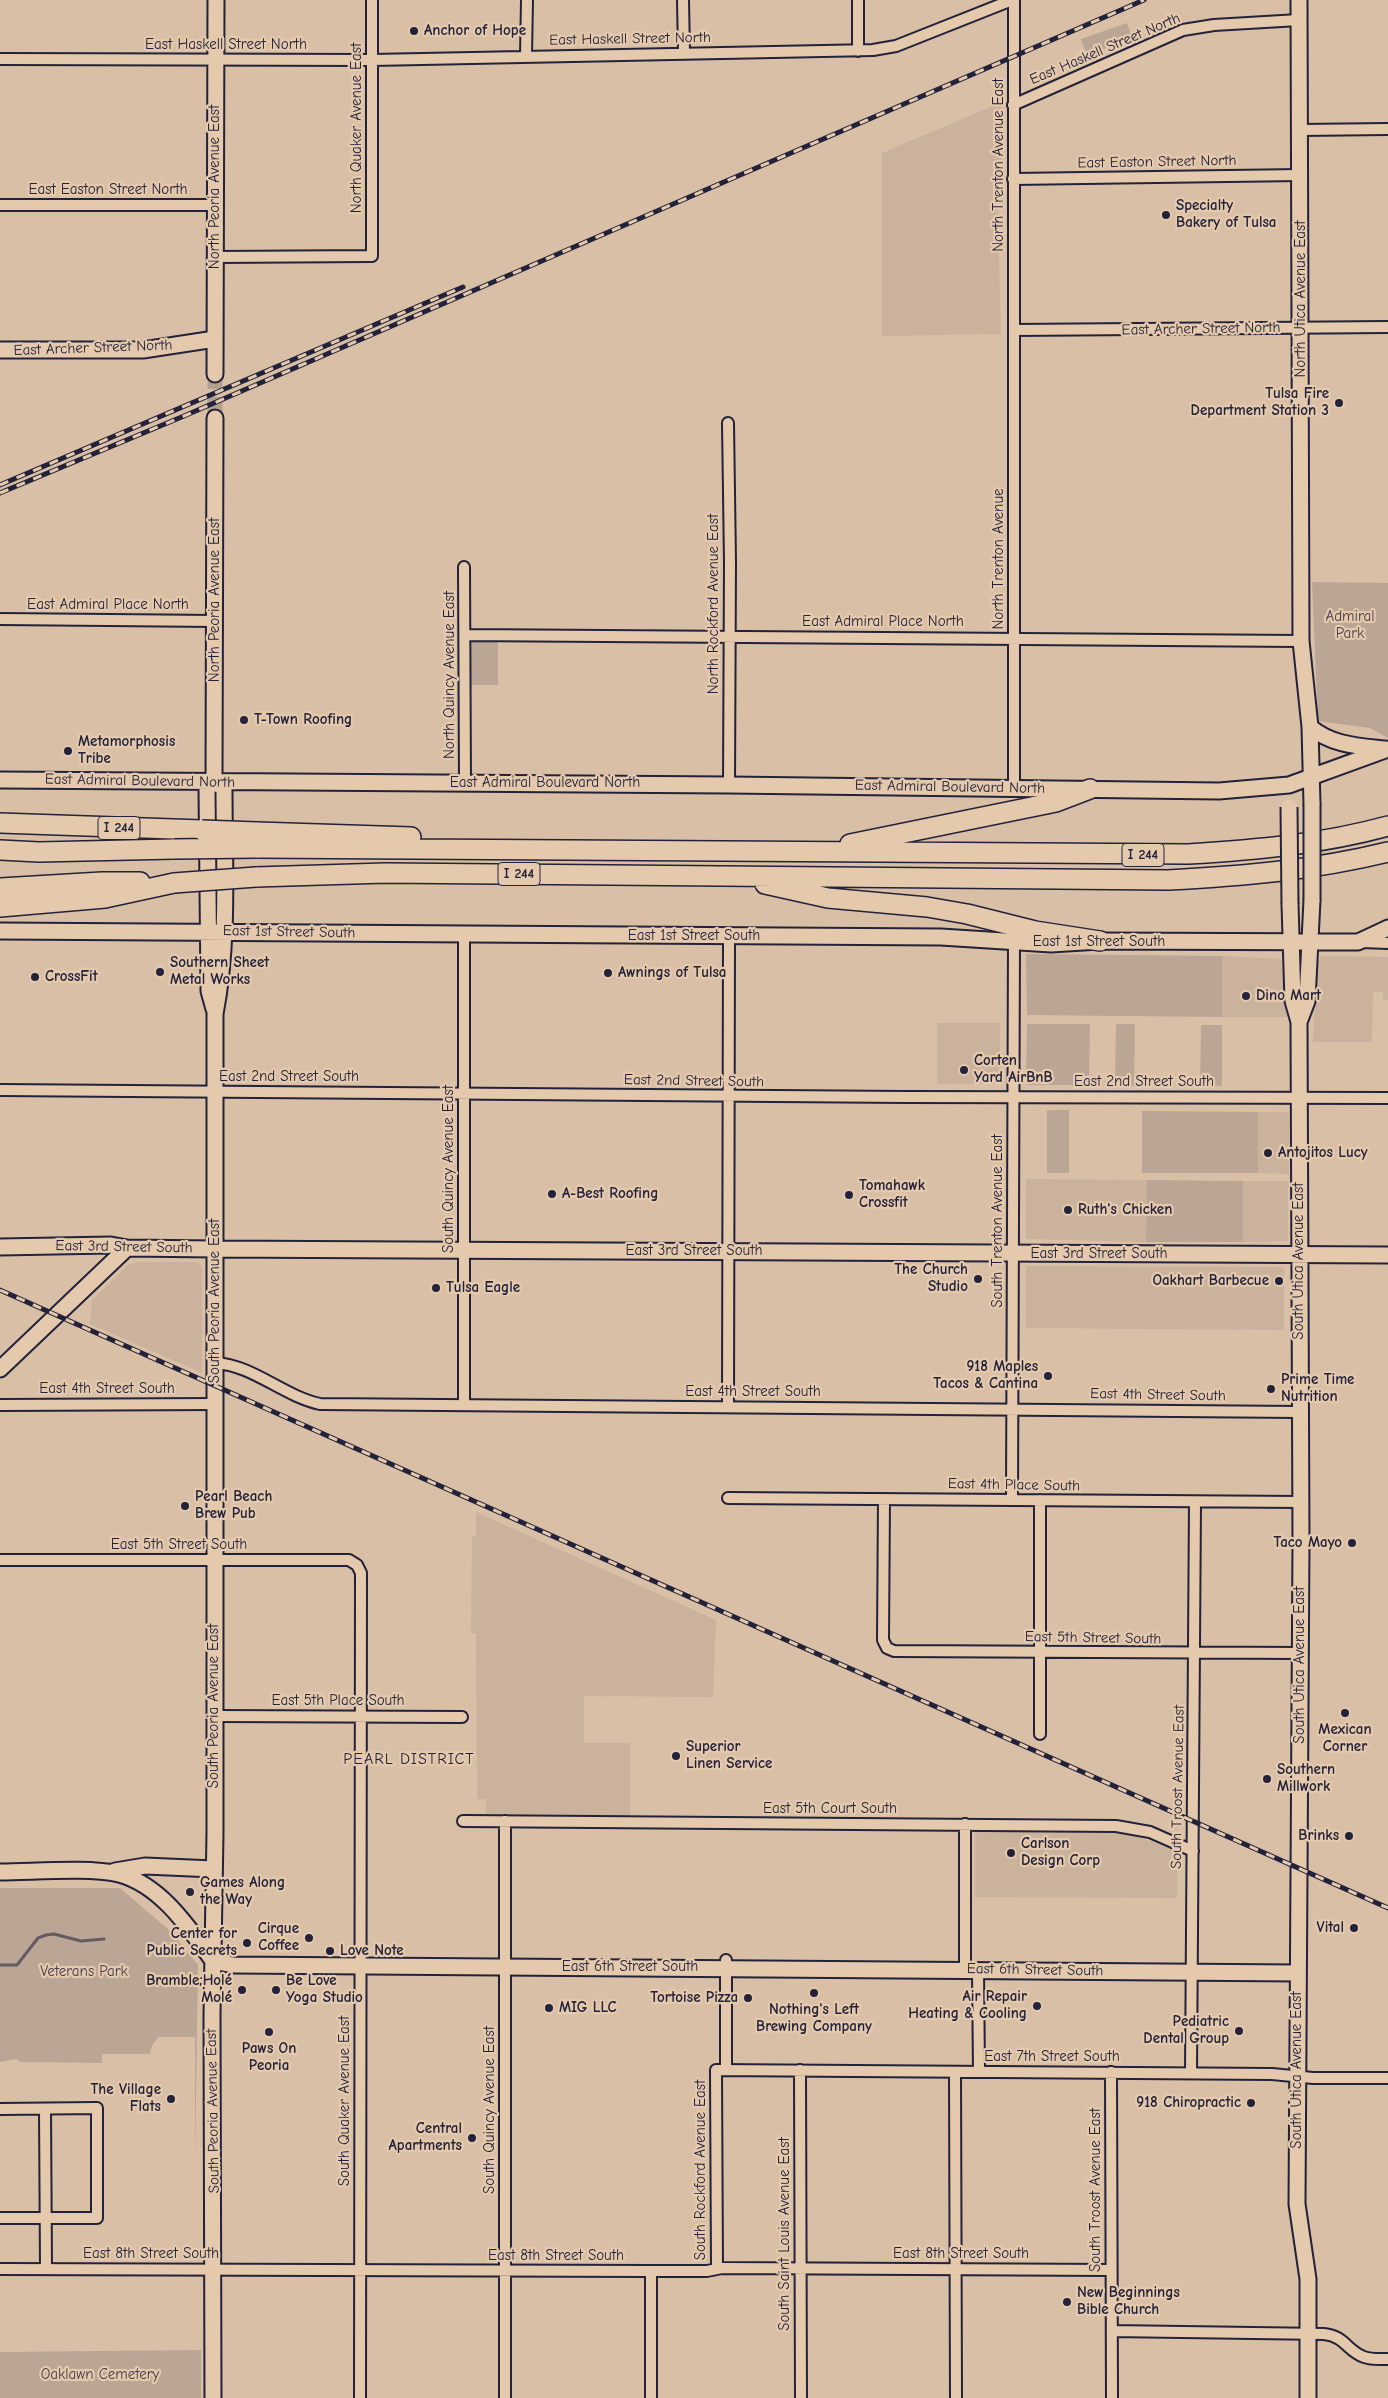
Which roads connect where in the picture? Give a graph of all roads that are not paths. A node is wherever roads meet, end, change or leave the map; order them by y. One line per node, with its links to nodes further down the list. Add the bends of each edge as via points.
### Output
1 (216, 0): 13 (main road, North Peoria Avenue East)
2 (372, 0): 14 (street, North Quaker Avenue East)
3 (527, 0): 11 (street)
4 (683, 0): 10 (street)
5 (858, 0): 9 (street)
6 (1013, 0): 9 (street, East Haskell Street North, via 896,46); 15 (street, North Trenton Avenue East)
7 (1299, 0): 8 (main road, North Utica Avenue East)
8 (1299, 20): 15 (street, East Haskell Street North, via 1183,30); 17 (main road, North Utica Avenue East)
9 (858, 51): 10 (street, East Haskell Street North)
10 (684, 53): 11 (street, East Haskell Street North)
11 (526, 56): 14 (street, East Haskell Street North)
12 (0, 59): 13 (street, East Haskell Street North)
13 (216, 59): 14 (street, East Haskell Street North); 21 (main road, North Peoria Avenue East)
14 (372, 60): 22 (street, North Quaker Avenue East, via 372,256)
15 (1013, 105): 19 (street, North Trenton Avenue East)
16 (1388, 129): 17 (street)
17 (1299, 130): 18 (main road, North Utica Avenue East)
18 (1300, 175): 19 (street, East Easton Street North); 23 (main road, North Utica Avenue East)
19 (1013, 179): 25 (street, North Trenton Avenue East)
20 (0, 204): 21 (street, East Easton Street North)
21 (215, 205): 22 (main road, North Peoria Avenue East)
22 (215, 257): 26 (main road, North Peoria Avenue East)
23 (1301, 328): 24 (street, East Archer Street North); 25 (street, East Archer Street North); 37 (main road, North Utica Avenue East)
24 (1388, 328)
25 (1014, 330): 36 (street, North Trenton Avenue)
26 (215, 340): 27 (main road, East Archer Street North, via 143,350); 28 (main road, North Peoria Avenue East)
27 (0, 350)
28 (215, 374)
29 (215, 418): 33 (main road, North Peoria Avenue East)
30 (728, 423): 35 (street, North Rockford Avenue East)
31 (464, 566): 34 (street, North Quincy Avenue East)
32 (0, 619): 33 (street, East Admiral Place North)
33 (216, 621): 42 (main road, North Peoria Avenue East)
34 (465, 634): 35 (street, East Admiral Place North); 43 (street, North Quincy Avenue East)
35 (730, 636): 36 (street, East Admiral Place North); 44 (street, North Rockford Avenue East)
36 (1014, 638): 37 (street, East Admiral Place North); 46 (street, North Trenton Avenue)
37 (1302, 641): 38 (main road, North Utica Avenue East)
38 (1310, 727): 39 (main road, via 1334,741); 40 (main road, North Utica Avenue East)
39 (1388, 749): 40 (main road, East Admiral Boulevard North)
40 (1312, 777): 45 (main road, East Admiral Boulevard North); 71 (main road, South Utica Avenue East, bridge)
41 (0, 780): 42 (main road, East Admiral Boulevard North)
42 (214, 782): 43 (main road, East Admiral Boulevard North); 64 (main road, South Peoria Avenue East, via 207,788)
43 (465, 783): 44 (main road, East Admiral Boulevard North)
44 (729, 785): 46 (main road, East Admiral Boulevard North)
45 (1289, 785): 47 (main road, East Admiral Boulevard North, via 1219,791); 70 (main road, South Utica Avenue East, bridge)
46 (1014, 788): 47 (main road, East Admiral Boulevard North)
47 (1090, 789): 55 (highway, via 1056,802)
48 (0, 813): 50 (highway)
49 (0, 823): 50 (highway, I 244)
50 (65, 826): 52 (highway, I 244, bridge, via 173,829)
51 (1388, 826): 55 (highway, I 244, via 1336,838 1188,854)
52 (257, 840): 54 (highway, bridge, via 174,849); 55 (highway, I 244, via 520,850)
53 (0, 850): 54 (highway)
54 (39, 852): 57 (highway)
55 (818, 852)
56 (1388, 852): 58 (highway, I 244, via 1280,872 1168,880)
57 (0, 854)
58 (725, 876): 59 (highway, I 244, bridge, via 385,873); 68 (highway, via 828,898 927,907 1035,932)
59 (174, 882): 60 (highway, I 244); 61 (highway, via 105,898)
60 (0, 888)
61 (0, 907)
62 (1388, 928): 69 (main road)
63 (0, 931): 64 (main road, East 1st Street South)
64 (215, 931): 65 (main road, East 1st Street South); 75 (main road, South Peoria Avenue East, via 209,991 215,1014)
65 (464, 934): 66 (main road, East 1st Street South); 76 (street, South Quincy Avenue East)
66 (729, 936): 67 (main road, East 1st Street South, via 941,937); 77 (street)
67 (1014, 941): 68 (main road, East 1st Street South, via 1051,944); 78 (street, South Trenton Avenue East)
68 (1100, 941): 70 (main road, East 1st Street South)
69 (1358, 942): 71 (main road, East 1st Street South); 72 (street, East 1st Street South)
70 (1290, 943): 71 (main road, East 1st Street South); 73 (main road, South Utica Avenue East, via 1293,1001)
71 (1311, 943): 73 (main road, South Utica Avenue East, via 1307,1001)
72 (1388, 943)
73 (1299, 1022): 79 (main road, South Utica Avenue East)
74 (0, 1090): 75 (street, East 2nd Street South)
75 (216, 1091): 76 (street, East 2nd Street South); 84 (main road, South Peoria Avenue East)
76 (464, 1093): 77 (street, East 2nd Street South); 83 (street, South Quincy Avenue East)
77 (729, 1096): 78 (street, East 2nd Street South); 85 (street)
78 (1014, 1097): 79 (street, East 2nd Street South); 86 (street, South Trenton Avenue East)
79 (1299, 1097): 80 (street, East 2nd Street South); 87 (main road, South Utica Avenue East)
80 (1388, 1098)
81 (0, 1247): 82 (main road, East 3rd Street South, via 111,1245)
82 (127, 1248): 84 (main road, East 3rd Street South); 90 (main road)
83 (464, 1248): 84 (main road, East 3rd Street South); 85 (main road, East 3rd Street South); 93 (street, South Quincy Avenue East)
84 (215, 1249): 89 (main road, South Peoria Avenue East)
85 (728, 1251): 86 (main road, East 3rd Street South); 94 (street)
86 (1013, 1254): 87 (main road, East 3rd Street South); 95 (street, South Trenton Avenue East)
87 (1299, 1255): 88 (main road, East 3rd Street South); 96 (main road, South Utica Avenue East)
88 (1388, 1255)
89 (215, 1363): 91 (main road, South Peoria Avenue East); 93 (street, East 4th Street South, via 230,1364 304,1401 320,1404)
90 (0, 1369)
91 (215, 1404): 92 (street, East 4th Street South); 104 (main road, South Peoria Avenue East)
92 (0, 1405)
93 (464, 1405): 94 (street, East 4th Street South)
94 (728, 1407): 95 (street, East 4th Street South)
95 (1013, 1409): 96 (street, East 4th Street South); 99 (street, South Trenton Avenue East)
96 (1299, 1412): 102 (main road, South Utica Avenue East)
97 (728, 1498): 98 (street, East 4th Place South)
98 (884, 1499): 99 (street, East 4th Place South); 106 (street, East 5th Street South, via 883,1640 887,1648 894,1651)
99 (1012, 1500): 100 (street, East 4th Place South)
100 (1040, 1500): 101 (street, East 4th Place South); 106 (street)
101 (1195, 1502): 102 (street, East 4th Place South); 108 (street, South Troost Avenue East)
102 (1301, 1502): 107 (main road, South Utica Avenue East)
103 (0, 1560): 104 (street, East 5th Street South)
104 (214, 1560): 105 (street, East 5th Street South, via 349,1560); 109 (main road, South Peoria Avenue East)
105 (357, 1565): 110 (street, South Quaker Avenue East, via 360,1573)
106 (1039, 1652): 108 (street, East 5th Street South); 112 (street)
107 (1300, 1653): 108 (street, East 5th Street South); 126 (main road, South Utica Avenue East)
108 (1194, 1654): 116 (street, South Troost Avenue East)
109 (214, 1716): 110 (street, East 5th Place South); 117 (main road, South Peoria Avenue East)
110 (359, 1716): 111 (street, East 5th Place South); 122 (street, South Quaker Avenue East)
111 (462, 1717)
112 (1040, 1734)
113 (505, 1821): 114 (street, East 5th Court South); 115 (street, East 5th Court South); 123 (street, South Quincy Avenue East)
114 (463, 1822)
115 (965, 1824): 116 (street, East 5th Court South, via 1135,1827); 124 (street)
116 (1193, 1851): 125 (street, South Troost Avenue East)
117 (214, 1869): 119 (main road, via 145,1866); 120 (main road, South Peoria Avenue East)
118 (0, 1872): 119 (main road)
119 (108, 1872): 120 (main road, via 138,1882 161,1899)
120 (213, 1961): 122 (main road, East 6th Street South, via 237,1965); 142 (main road, South Peoria Avenue East)
121 (726, 1964): 123 (main road, East 6th Street South); 124 (main road, East 6th Street South); 127 (street, South Rockford Avenue East)
122 (360, 1966): 123 (main road, East 6th Street South); 145 (street, South Quaker Avenue East)
123 (505, 1967): 146 (street, South Quincy Avenue East)
124 (971, 1970): 125 (main road, East 6th Street South); 130 (street)
125 (1191, 1972): 126 (main road, East 6th Street South); 132 (street, South Troost Avenue East)
126 (1297, 1972): 133 (main road, South Utica Avenue East)
127 (721, 2070): 128 (street, East 7th Street South); 143 (street, South Rockford Avenue East)
128 (800, 2070): 129 (street, East 7th Street South); 140 (street, South Saint Louis Avenue East)
129 (955, 2072): 130 (street, East 7th Street South); 144 (street)
130 (979, 2072): 131 (street, East 7th Street South)
131 (1111, 2072): 132 (street, East 7th Street South); 147 (street, South Troost Avenue East)
132 (1191, 2073): 133 (street, East 7th Street South)
133 (1298, 2076): 134 (street, East 7th Street South); 150 (main road, South Utica Avenue East, via 1297,2213 1308,2279)
134 (1388, 2078)
135 (0, 2109): 136 (street)
136 (45, 2109): 138 (street); 138 (street, via 97,2108 97,2218)
137 (0, 2218): 138 (street)
138 (45, 2218): 139 (street)
139 (46, 2268): 141 (street, East 8th Street South); 142 (street, East 8th Street South)
140 (800, 2268): 143 (street, East 8th Street South); 144 (street, East 8th Street South); 156 (street, South Saint Louis Avenue East)
141 (0, 2269)
142 (215, 2269): 145 (street, East 8th Street South); 152 (main road, South Peoria Avenue East)
143 (717, 2269): 148 (street, East 8th Street South, via 707,2272)
144 (956, 2269): 147 (street, East 8th Street South); 157 (street)
145 (360, 2270): 146 (street, East 8th Street South); 153 (street, South Quaker Avenue East)
146 (506, 2270): 148 (street, East 8th Street South); 154 (street, South Quincy Avenue East)
147 (1111, 2270): 149 (street, South Troost Avenue East)
148 (650, 2272): 155 (street)
149 (1112, 2331): 150 (street); 158 (street, South Troost Avenue East)
150 (1310, 2333): 151 (street, via 1337,2337 1364,2357); 159 (main road, South Utica Avenue East)
151 (1388, 2359)
152 (214, 2398)
153 (360, 2398)
154 (505, 2398)
155 (651, 2398)
156 (801, 2398)
157 (956, 2398)
158 (1112, 2398)
159 (1308, 2398)

